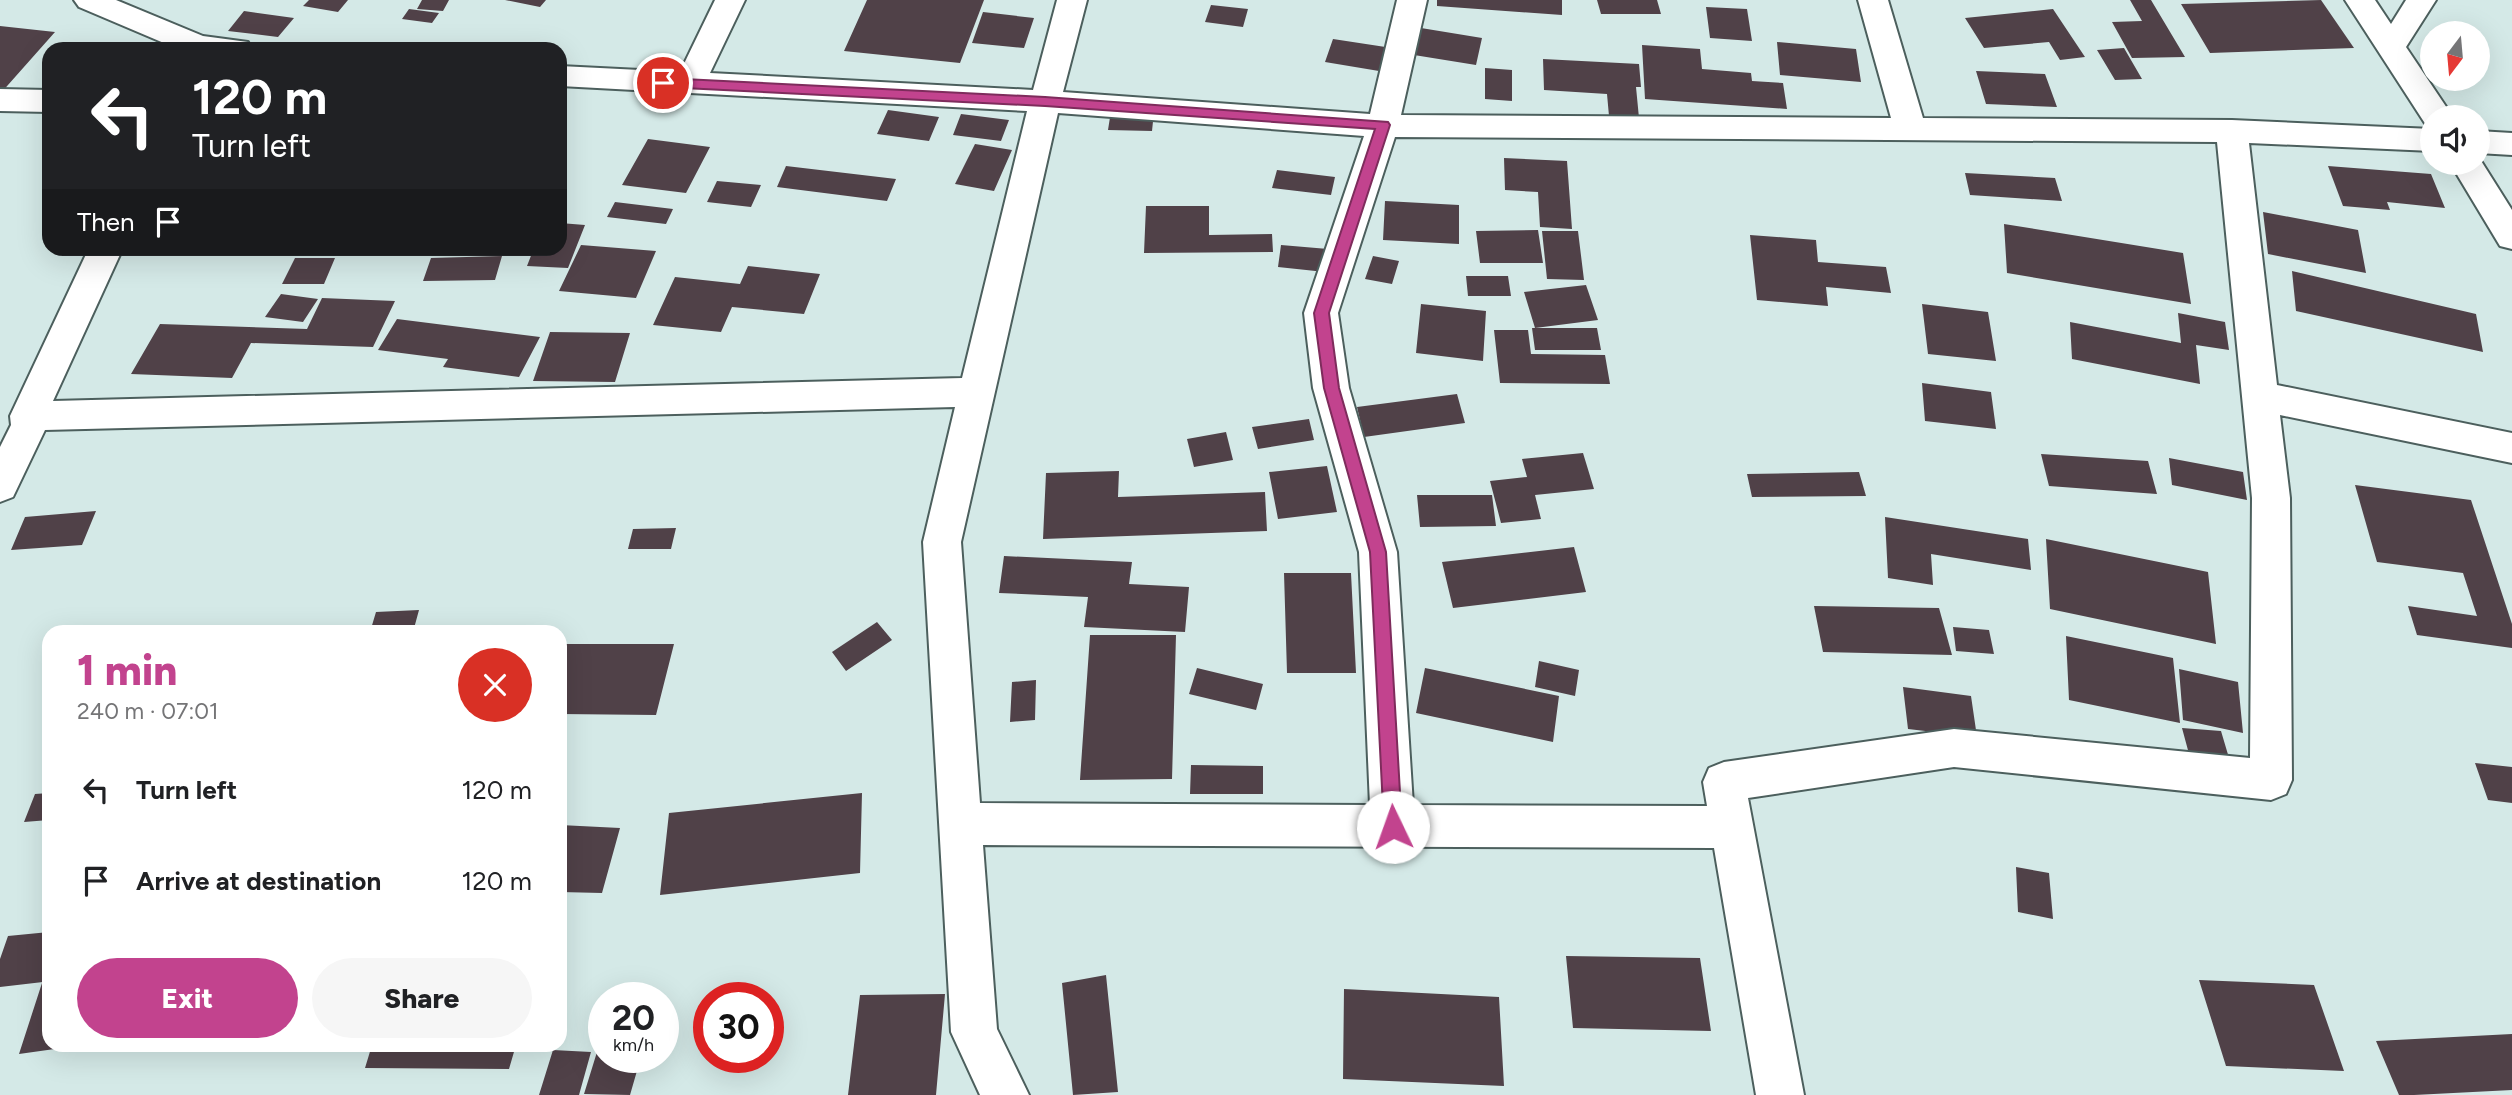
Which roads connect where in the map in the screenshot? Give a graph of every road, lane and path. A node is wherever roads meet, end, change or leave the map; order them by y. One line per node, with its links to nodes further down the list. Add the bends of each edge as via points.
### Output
1 (89, 0): 8 (street)
2 (730, 0): 11 (street)
3 (1072, 0): 14 (street)
4 (1412, 0): 16 (street)
5 (1873, 0): 17 (street)
6 (2360, 0): 9 (street)
7 (2421, 0): 9 (street)
8 (187, 42)
9 (2390, 48): 15 (street)
10 (567, 76): 11 (street)
11 (689, 84): 14 (street)
12 (0, 100): 13 (street)
13 (42, 101)
14 (1045, 101): 16 (street); 25 (street)
15 (2429, 105)
16 (1383, 125): 17 (street); 31 (street, via 1321,313 1331,388 1378,552)
17 (1910, 128): 18 (street)
18 (2232, 131): 19 (street); 26 (street)
19 (2420, 139)
20 (2490, 143): 21 (street)
21 (2512, 144)
22 (2473, 175): 23 (street)
23 (2512, 237)
24 (102, 256): 27 (street)
25 (975, 392): 27 (street); 30 (street, via 942,542)
26 (2259, 396): 28 (street); 32 (street, via 2271,498 2271,780 1954,748 1724,782)
27 (19, 422): 29 (street)
28 (2512, 448)
29 (0, 486)
30 (960, 824): 31 (street); 33 (street, via 974,1032)
31 (1393, 827): 32 (street)
32 (1732, 827): 34 (street)
33 (1005, 1095)
34 (1780, 1095)

